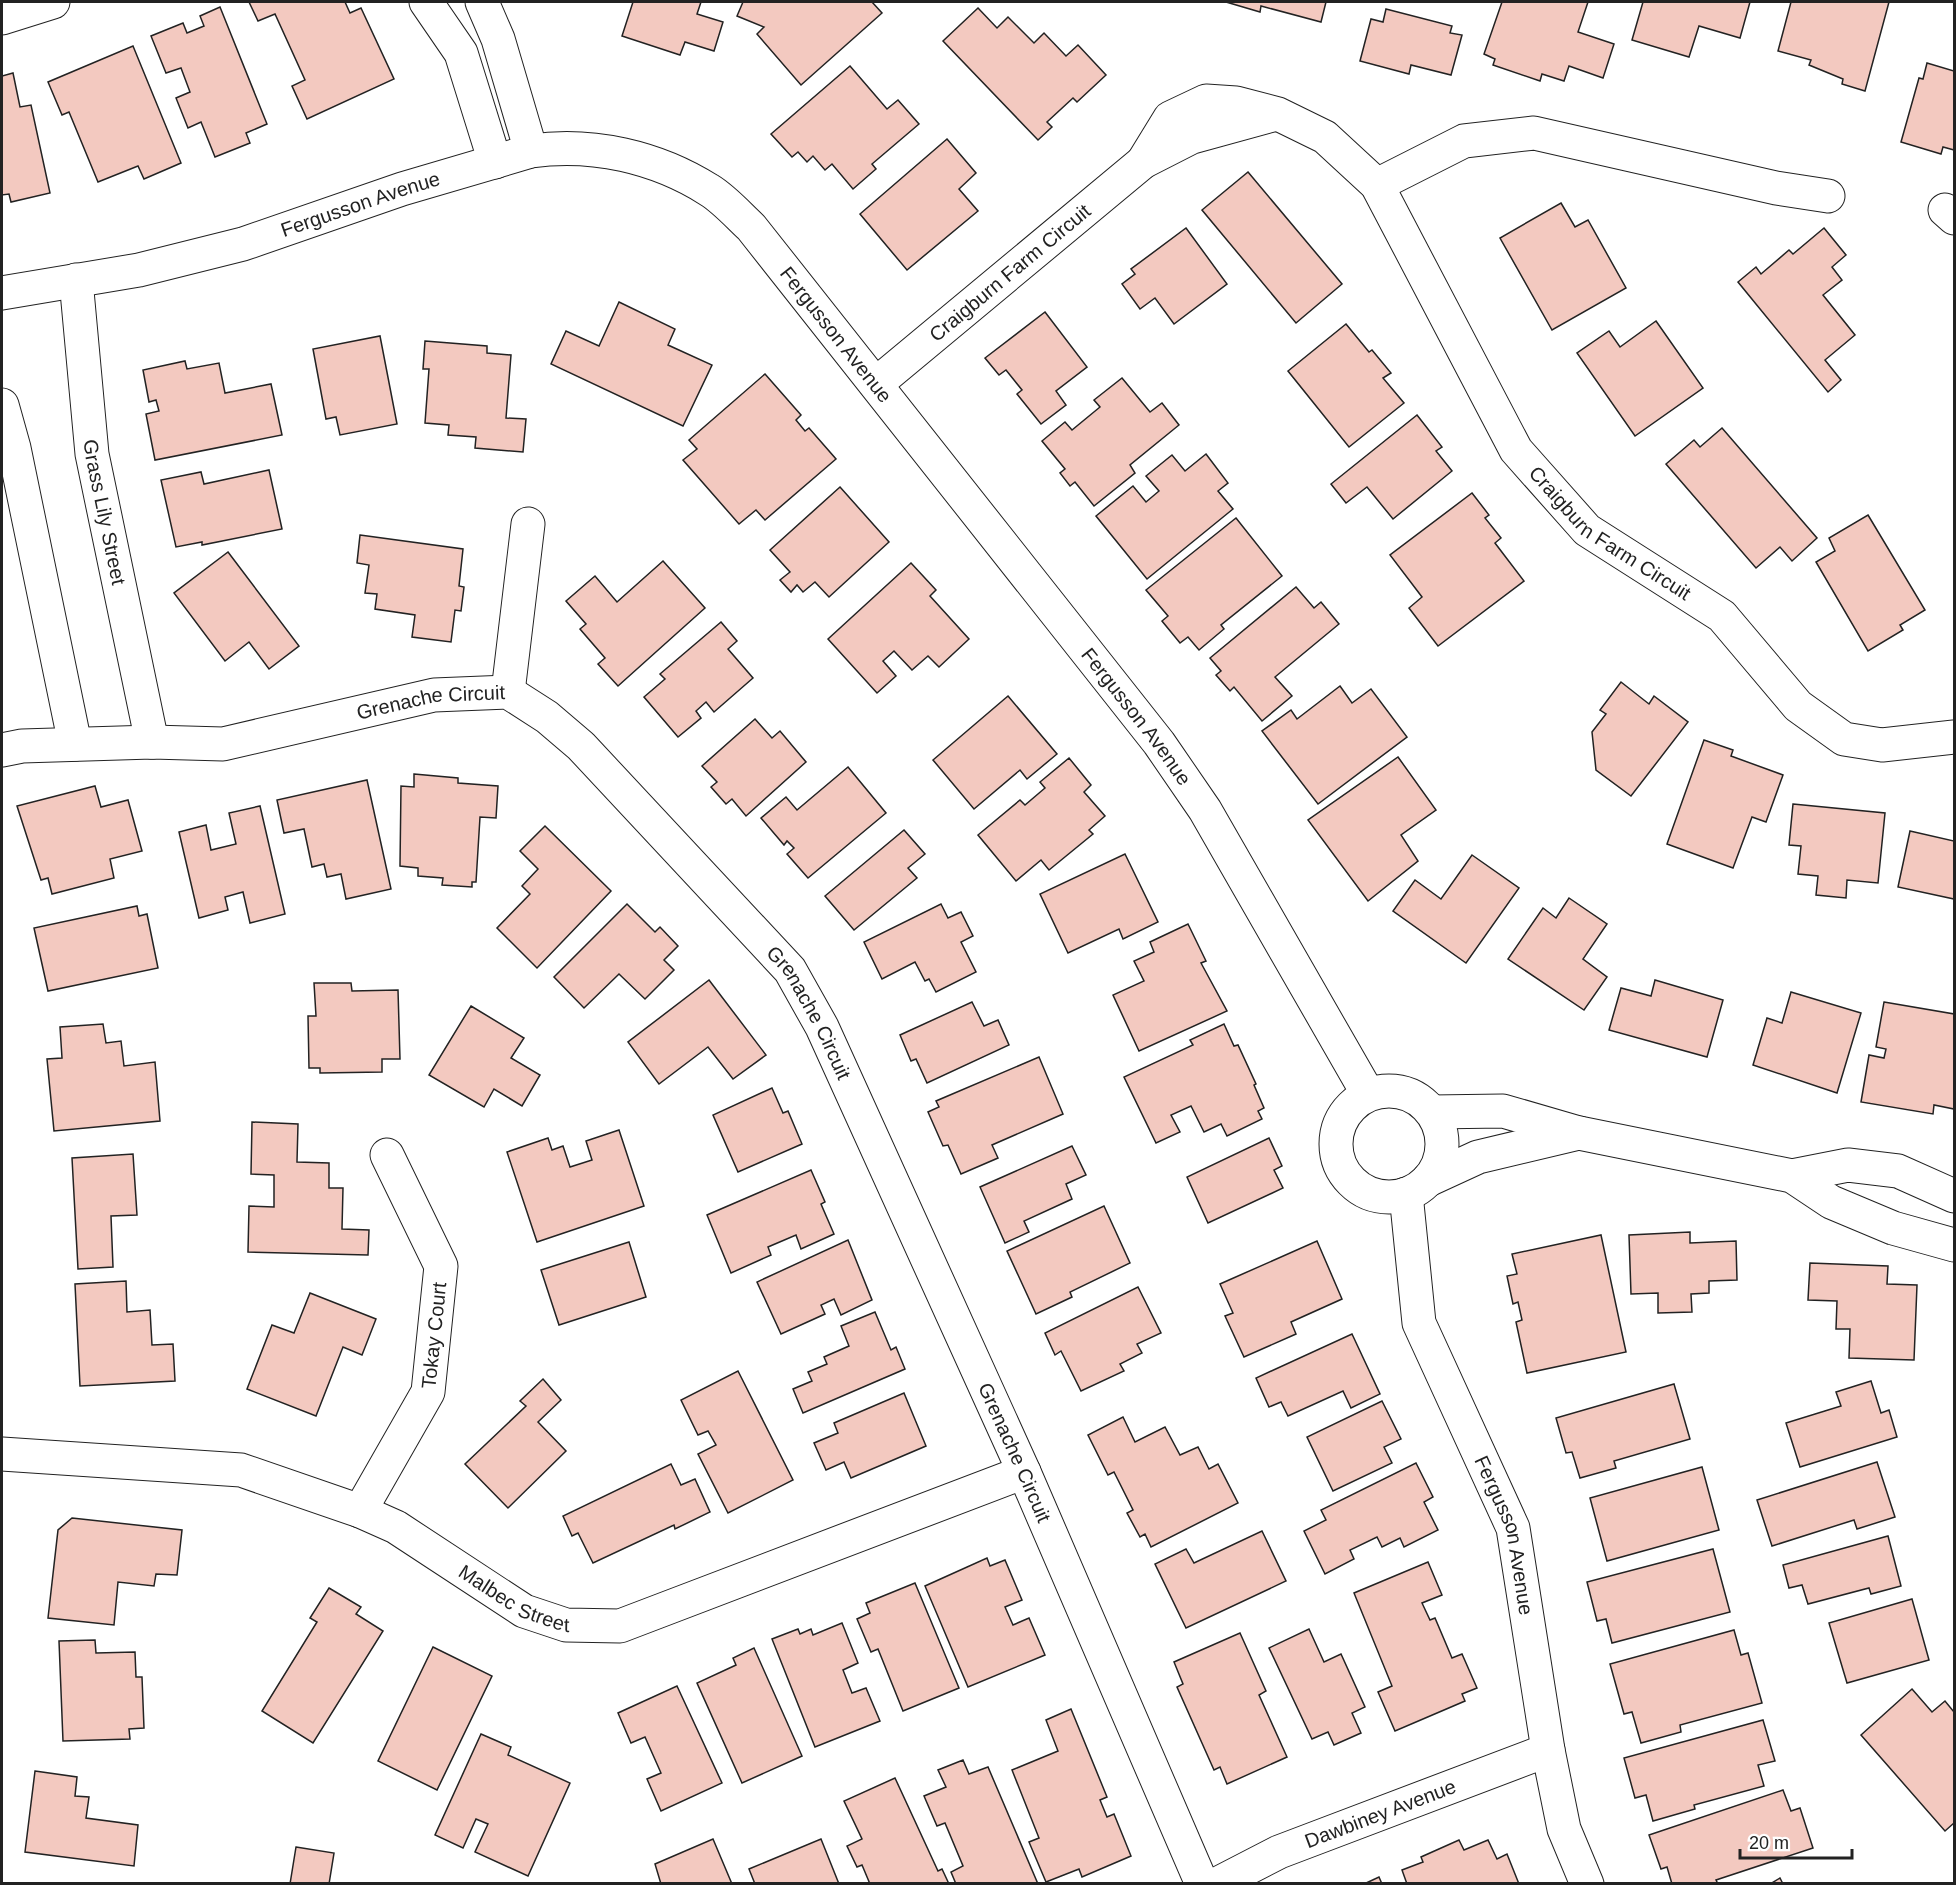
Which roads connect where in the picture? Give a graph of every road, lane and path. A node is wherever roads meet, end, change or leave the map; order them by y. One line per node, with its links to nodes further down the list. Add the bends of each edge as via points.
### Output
1 (53, 2): 4 (street)
2 (426, 2): 6 (street, via 461,53)
3 (482, 2): 5 (street, via 498,39)
4 (2, 18)
5 (531, 151): 6 (street, Fergusson Avenue); 11 (street, Fergusson Avenue, via 598,149 653,162 710,190 751,227)
6 (495, 162): 9 (street, Fergusson Avenue, via 402,189 243,244 139,270)
7 (1377, 185): 8 (street, via 1464,141 1534,133 1776,188); 11 (street, Craigburn Farm Circuit, via 1325,137 1278,114 1236,103 1206,101 1170,118 1143,162); 15 (street, Craigburn Farm Circuit, via 1516,450 1587,530 1722,616 1798,706 1844,739 1882,745)
8 (1828, 196)
9 (76, 280): 10 (street, Fergusson Avenue); 16 (street, Grass Lily Street, via 92,454)
10 (2, 292)
11 (876, 384): 19 (street, Fergusson Avenue, via 1165,752 1205,810)
12 (2, 405): 17 (street)
13 (528, 524): 14 (street)
14 (508, 692): 16 (street, Grenache Circuit, via 434,695 223,744); 28 (street, Grenache Circuit, via 547,717 581,746 790,970 822,1027)
15 (1954, 737)
16 (152, 742): 17 (street, Grenache Circuit)
17 (75, 744): 18 (street, Grenache Circuit)
18 (2, 750)
19 (1368, 1094): 20 (street, via 1382,1090 1410,1094); 24 (street, via 1353,1103 1341,1118 1336,1154 1342,1170 1354,1185 1370,1194 1388,1197)
20 (1431, 1112): 21 (street, via 1503,1111); 24 (street, via 1440,1129 1442,1146 1438,1165)
21 (1579, 1133): 23 (street); 24 (street, via 1478,1157)
22 (387, 1155): 29 (street, Tokay Court, via 441,1266 428,1392)
23 (1792, 1176): 25 (street, via 1848,1165 1898,1171); 26 (street, via 1831,1202 1893,1228)
24 (1417, 1187): 30 (street, Fergusson Avenue, via 1419,1323 1513,1528)
25 (1954, 1196)
26 (1954, 1245)
27 (2, 1454): 29 (street, Malbec Street, via 241,1470)
28 (1024, 1472): 29 (street, Malbec Street, via 620,1626 566,1625 524,1611 396,1527); 31 (street, Grenache Circuit)
29 (360, 1511)
30 (1548, 1750): 32 (street, Dawbiney Avenue, via 1279,1852); 33 (street, Fergusson Avenue, via 1564,1828)
31 (1202, 1884)
32 (1217, 1884)
33 (1587, 1884)

